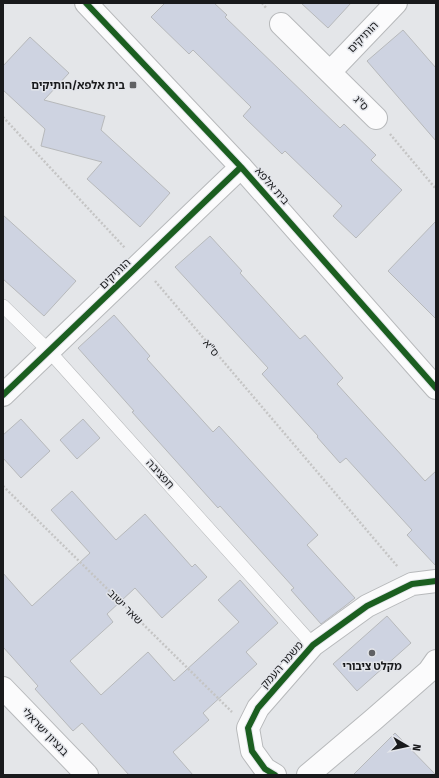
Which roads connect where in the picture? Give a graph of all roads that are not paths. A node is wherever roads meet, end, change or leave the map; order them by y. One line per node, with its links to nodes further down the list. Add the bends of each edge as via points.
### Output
1 (86, 3): 6 (street, בית אלפא)
2 (396, 3): 4 (street, הותיקים)
3 (281, 24): 4 (street, ס"ג)
4 (330, 72): 5 (street, ס"ג)
5 (376, 118)
6 (241, 167): 8 (street, הותיקים); 9 (street, בית אלפא)
7 (3, 306): 8 (lane, חפציבה)
8 (49, 351): 10 (street, הותיקים); 12 (lane, חפציבה)
9 (436, 388)
10 (3, 395)
11 (436, 581): 12 (street, משמר העמק, via 412,584 367,606)
12 (313, 645): 15 (street, משמר העמק, via 258,708 248,728 252,751)
13 (436, 661): 17 (street, via 373,720)
14 (3, 688): 16 (street, בנציון ישראלי)
15 (267, 773)
16 (87, 775)
17 (308, 775)

